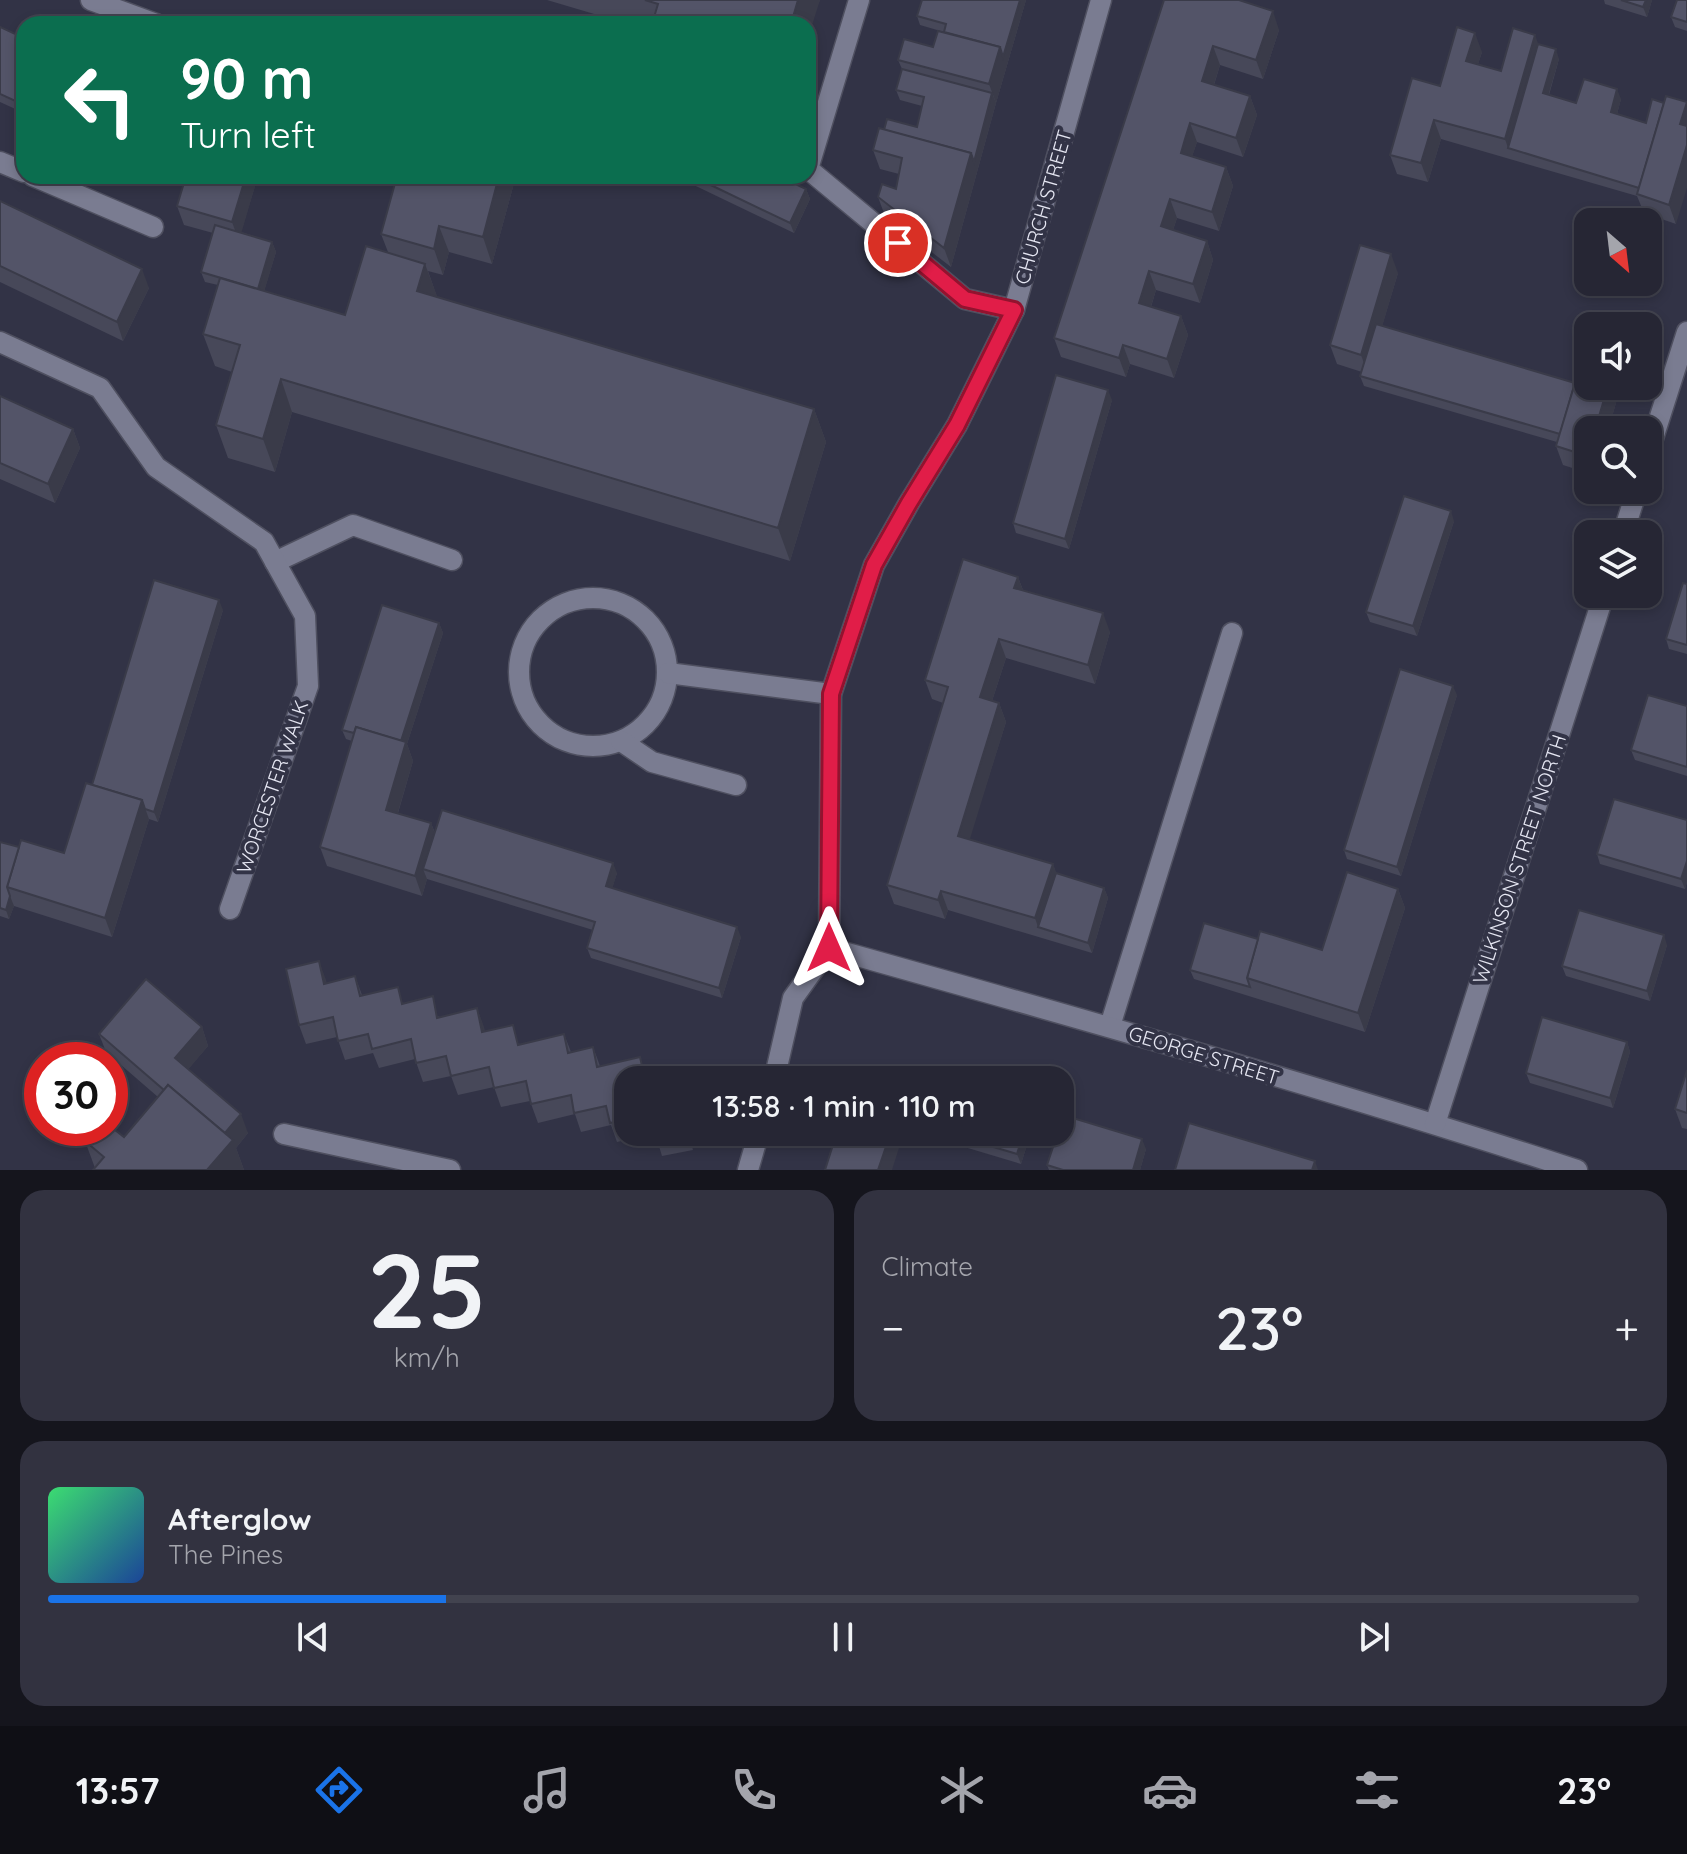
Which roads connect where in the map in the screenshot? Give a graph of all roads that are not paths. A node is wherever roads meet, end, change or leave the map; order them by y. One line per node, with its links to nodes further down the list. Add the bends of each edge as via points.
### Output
1 (91, 0): 4 (street)
2 (859, 0): 5 (street)
3 (1101, 0): 9 (street, CHURCH STREET)
4 (134, 16)
5 (816, 142)
6 (816, 176): 9 (street, via 965,299)
7 (52, 184): 8 (street)
8 (153, 227)
9 (1014, 310): 18 (street, CHURCH STREET, via 957,425 874,565)
10 (1687, 332): 12 (street)
11 (0, 342): 14 (street, via 100,388 156,467 264,542)
12 (1660, 416)
13 (452, 560): 14 (street, via 353,525)
14 (275, 562): 21 (street, WORCESTER WALK, via 305,616 308,686)
15 (1600, 608): 25 (street, WILKINSON STREET NORTH)
16 (1232, 633): 23 (street)
17 (668, 673): 18 (street); 19 (street, via 655,714); 19 (street, via 652,625 609,599 584,598 560,605 540,620 519,665 521,691 532,714 572,743)
18 (831, 694): 22 (street, CHURCH STREET)
19 (621, 741): 20 (street, via 652,762)
20 (736, 785)
21 (230, 909)
22 (829, 948): 23 (street, GEORGE STREET); 24 (street, via 793,998)
23 (1110, 1026): 25 (street, GEORGE STREET)
24 (777, 1066)
25 (1435, 1124): 30 (street, GEORGE STREET)
26 (284, 1134): 28 (street)
27 (755, 1146): 29 (street)
28 (450, 1170)
29 (748, 1170)
30 (1577, 1170)

